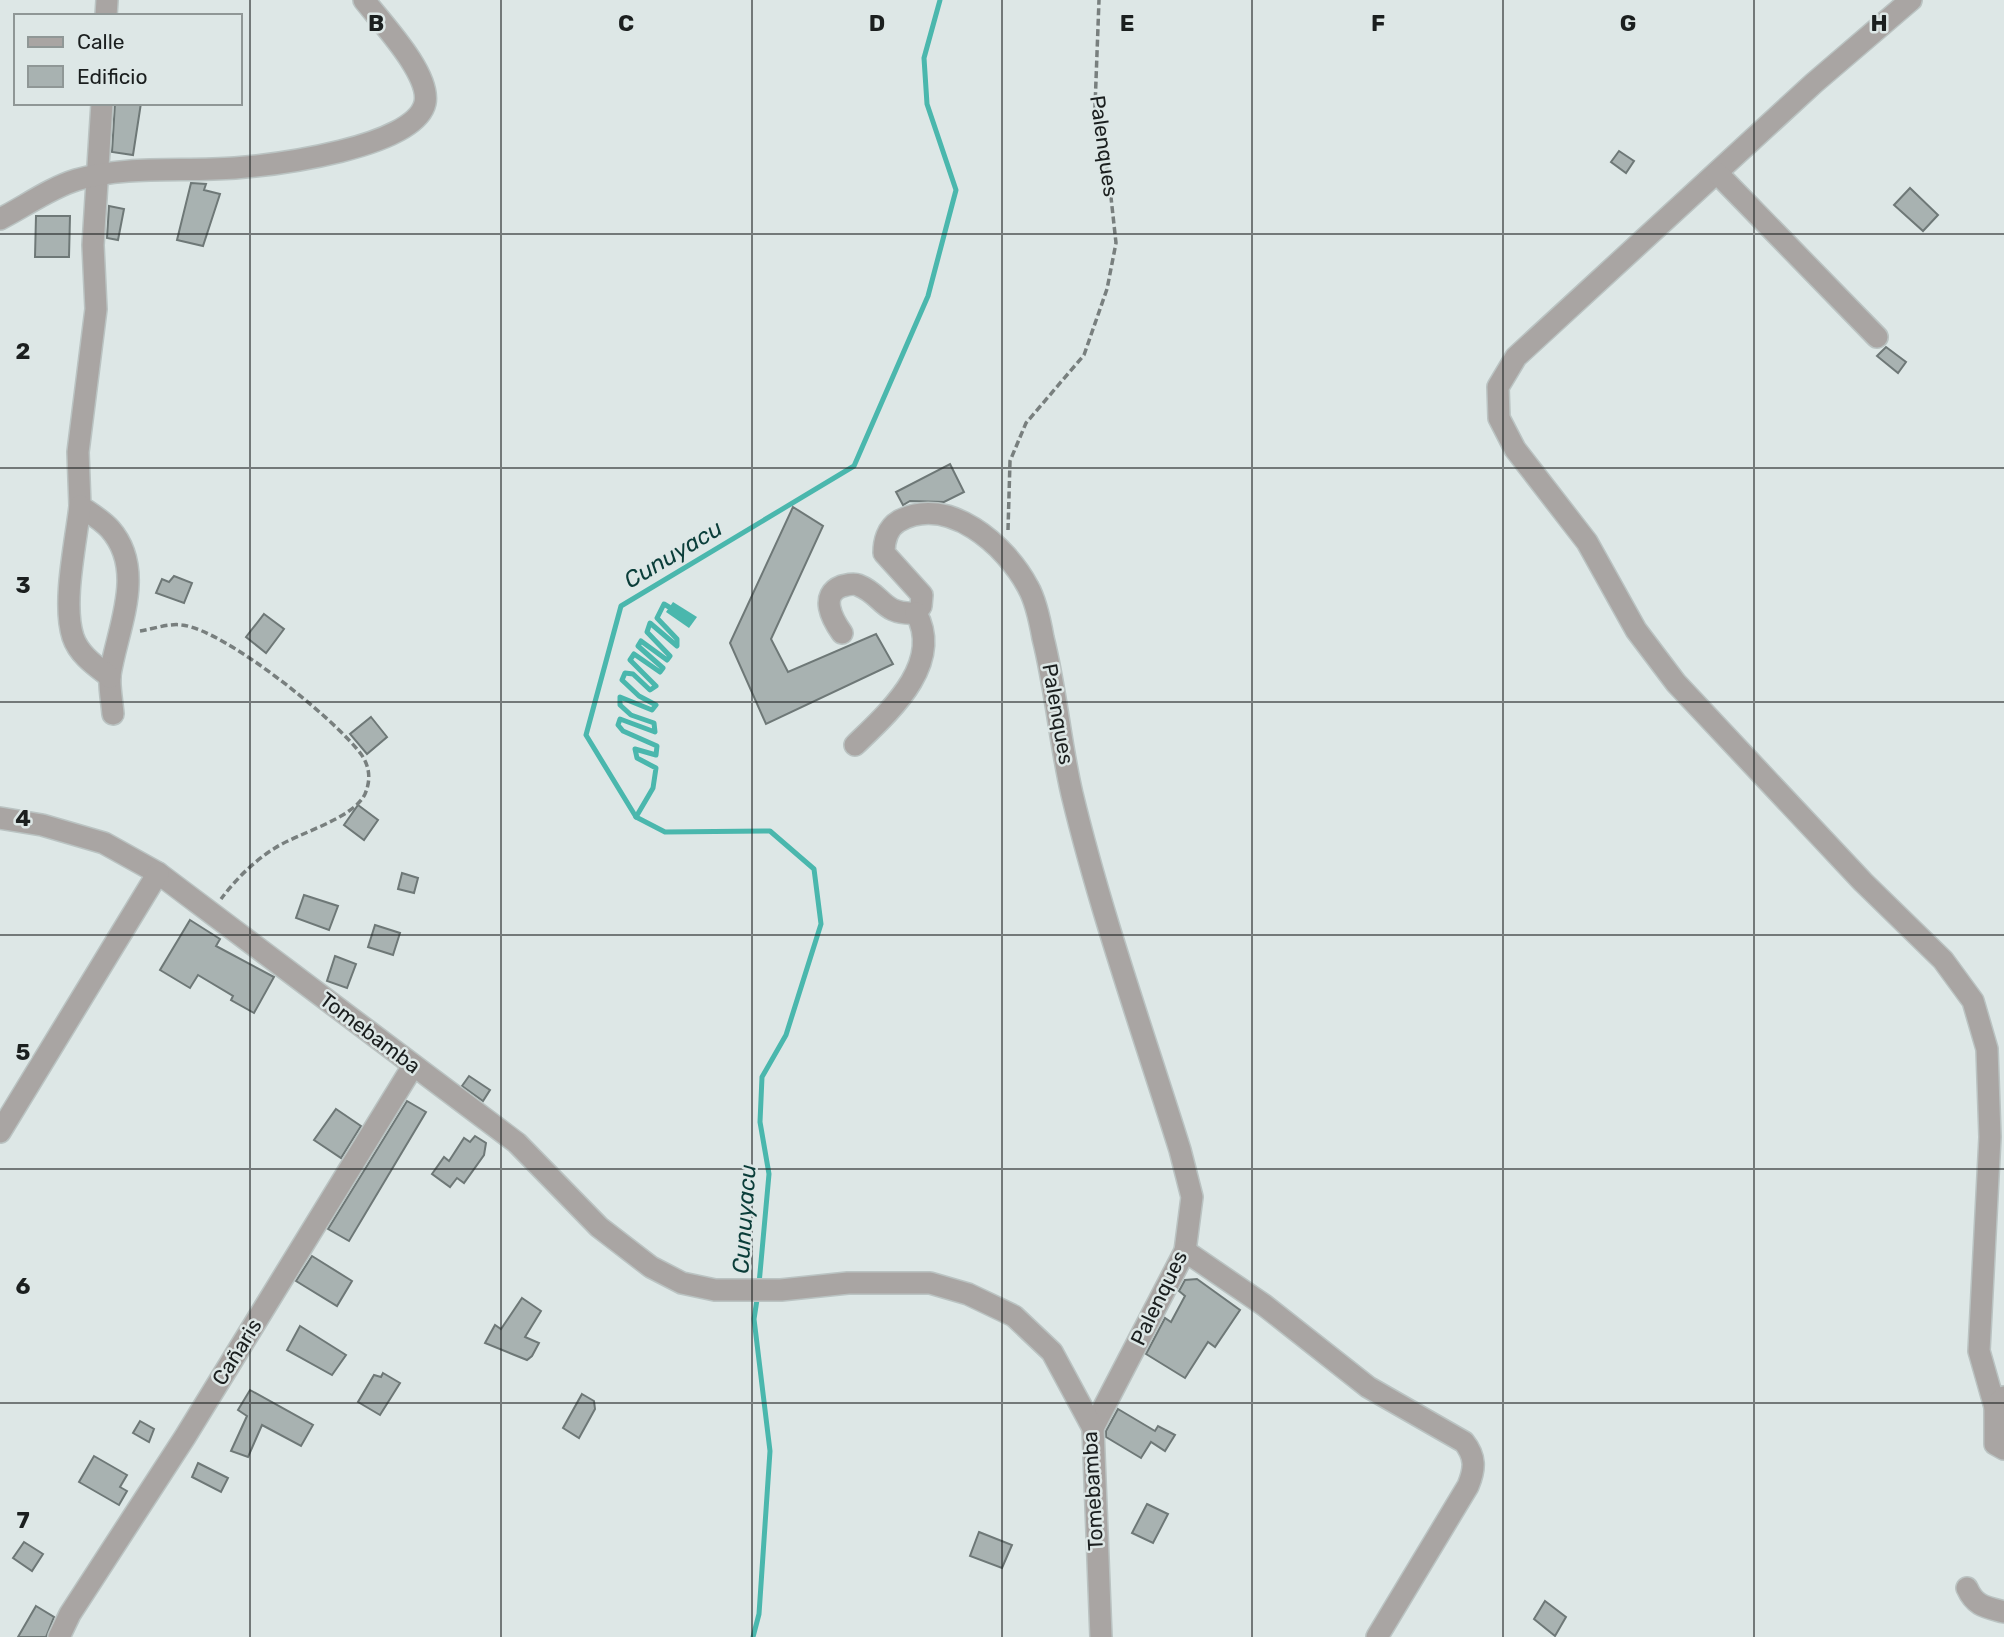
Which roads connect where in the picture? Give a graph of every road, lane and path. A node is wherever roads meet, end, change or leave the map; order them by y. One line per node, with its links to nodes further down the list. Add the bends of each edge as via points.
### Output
1 (364, 0): 6 (street, via 416,69 424,87 425,104 414,120 339,152 236,168)
2 (1099, 0): 10 (path, Palenques, via 1095,107 1115,243 1107,289 1084,355 1026,423 1010,461 1006,494)
3 (1910, 0): 5 (street)
4 (102, 105): 6 (street)
5 (1717, 173): 8 (street); 23 (street, via 1516,357 1498,387 1499,418 1515,449 1587,542 1636,630 1676,682 1863,882 1943,960 1973,1001 1987,1049 1990,1137 1979,1351)
6 (98, 176): 7 (street, via 74,180); 9 (street, via 93,245 96,309 79,452)
7 (0, 219)
8 (1877, 337)
9 (80, 506): 12 (street, via 109,528 121,545 127,572); 14 (street, via 70,605 73,637 83,656)
10 (1009, 561): 11 (street, via 968,523 937,514 899,521 884,542 884,554 922,595); 22 (street, Palenques, via 1028,587 1041,625 1071,791 1192,1197)
11 (916, 613): 13 (street, via 893,612 858,585 850,584 830,596 829,607); 16 (street, via 925,641 919,668)
12 (122, 633): 14 (street); 19 (path, via 182,625 216,639 267,669 308,703 362,756 370,777 364,797 345,814 276,848 250,867)
13 (842, 633)
14 (110, 677): 15 (street)
15 (113, 713)
16 (855, 745)
17 (0, 818): 18 (street, Tomebamba, via 104,843)
18 (158, 873): 19 (street, Tomebamba); 21 (street)
19 (210, 915): 20 (street, Tomebamba)
20 (413, 1066): 24 (street, Tomebamba, via 517,1143 599,1227 651,1267 682,1283 715,1290 930,1283 968,1294 1014,1316 1052,1352); 28 (street, Cañaris)
21 (0, 1132)
22 (1185, 1251): 24 (street, Palenques); 30 (street, via 1274,1312 1368,1387 1472,1451 1474,1470 1468,1486)
23 (1999, 1402): 25 (street, via 1995,1444)
24 (1093, 1428): 29 (street, Tomebamba)
25 (2004, 1449)
26 (1968, 1587): 27 (street, via 1973,1602)
27 (2004, 1612)
28 (59, 1637)
29 (1101, 1637)
30 (1377, 1637)

